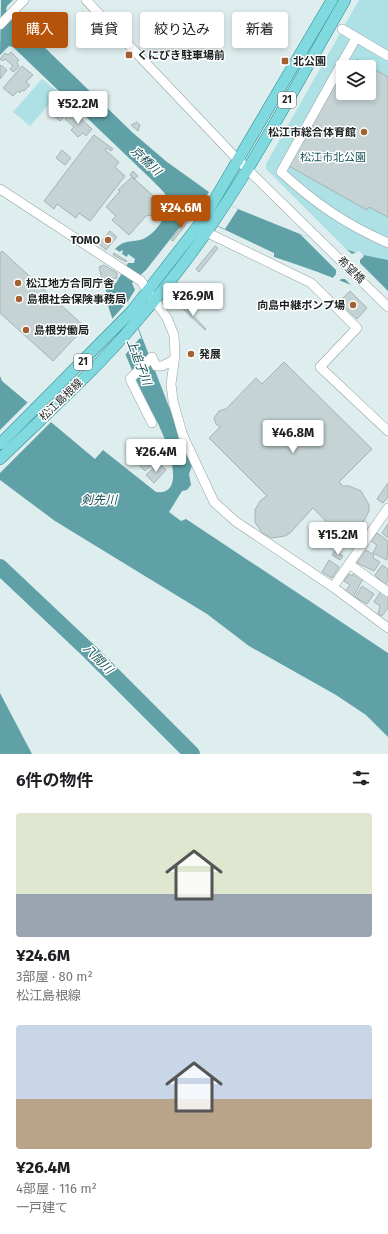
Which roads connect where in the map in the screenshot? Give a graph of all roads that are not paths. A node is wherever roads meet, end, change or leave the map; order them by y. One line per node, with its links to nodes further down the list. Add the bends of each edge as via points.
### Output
1 (24, 0): 5 (street)
2 (86, 0): 9 (street, 希望橋)
3 (332, 0): 9 (main road, 松江島根線 / 21)
4 (345, 0): 10 (main road, 松江島根線 / 21)
5 (0, 24)
6 (342, 29): 7 (street)
7 (356, 38): 8 (street); 13 (street, via 281,172 333,215)
8 (388, 56)
9 (238, 160): 10 (street, 希望橋); 12 (main road, 松江島根線 / 21, via 219,192)
10 (247, 169): 12 (main road, 松江島根線 / 21, via 229,199); 16 (street, 希望橋)
11 (0, 189): 14 (street, via 141,281)
12 (206, 226): 14 (main road, 松江島根線 / 21); 15 (main road, 松江島根線 / 21); 20 (street, via 311,284 357,328 320,367)
13 (388, 243)
14 (148, 290): 15 (street); 18 (main road, 松江島根線 / 21)
15 (155, 299): 17 (street, via 174,335); 18 (main road, 松江島根線 / 21, via 90,372)
16 (388, 307)
17 (174, 360): 19 (street, via 156,366 152,357 130,379); 25 (street, via 171,384 175,408 183,436 214,502 235,521)
18 (56, 396): 21 (main road, 松江島根線 / 21); 22 (main road, 松江島根線 / 21)
19 (152, 423)
20 (388, 431)
21 (0, 444)
22 (0, 459)
23 (388, 508): 24 (street)
24 (349, 564): 25 (street); 26 (street)
25 (333, 587): 27 (street)
26 (388, 592)
27 (388, 628)

